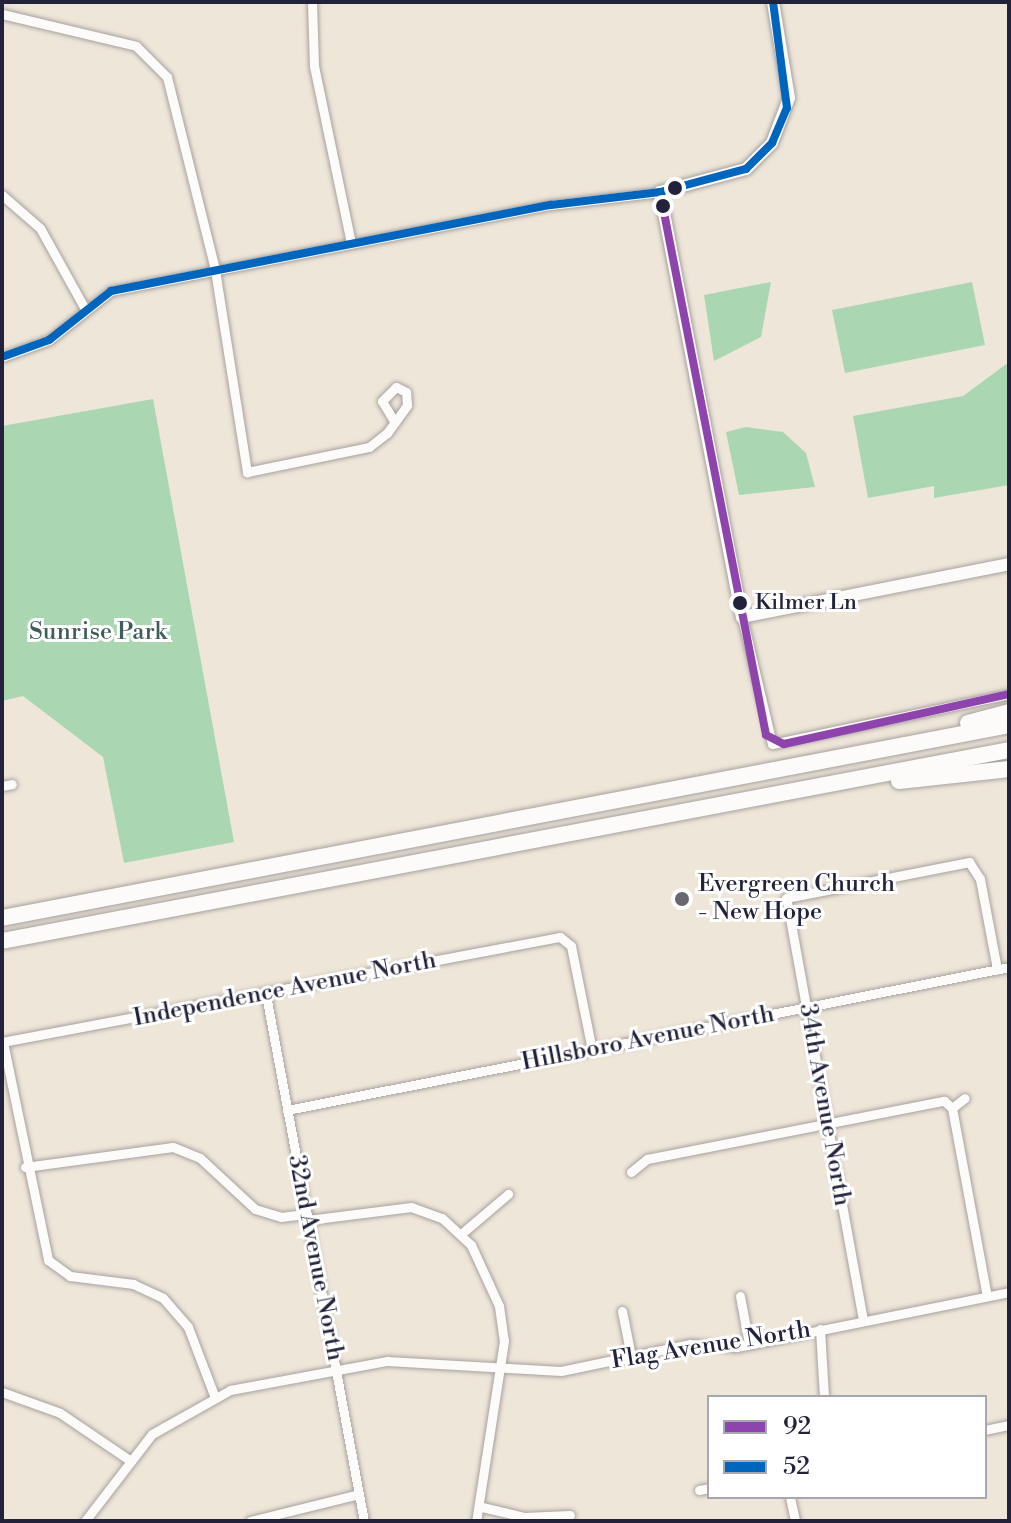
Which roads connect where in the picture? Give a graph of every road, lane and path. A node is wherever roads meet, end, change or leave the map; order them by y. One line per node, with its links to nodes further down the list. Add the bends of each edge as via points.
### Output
1 (312, 2): 6 (street, via 314,66)
2 (773, 2): 4 (street, via 789,98 772,143 746,169)
3 (2, 14): 7 (street, via 127,43 154,58 167,77)
4 (660, 192): 6 (street); 12 (street)
5 (2, 195): 8 (street, via 40,228)
6 (351, 243): 7 (street)
7 (215, 270): 8 (street, via 111,291); 10 (street, via 247,472 369,447)
8 (84, 307): 9 (street, via 49,340)
9 (2, 357)
10 (394, 421)
11 (1009, 564): 12 (street)
12 (742, 617): 13 (street, via 772,744)
13 (1009, 694)
14 (1009, 712): 17 (highway)
15 (1009, 725): 17 (highway)
16 (1009, 750): 19 (highway)
17 (843, 757): 20 (highway)
18 (1009, 769): 19 (highway)
19 (790, 791): 21 (highway)
20 (2, 918)
21 (2, 941)
22 (1009, 967): 23 (street, Hillsboro Avenue North)
23 (997, 969): 25 (street, Hillsboro Avenue North); 25 (street, 34th Avenue North, via 977,871 953,859 791,891)
24 (266, 995): 26 (street, Independence Avenue North); 27 (street, Independence Avenue North, via 567,939); 30 (street, 32nd Avenue North)
25 (806, 1009): 27 (street, Hillsboro Avenue North); 31 (street, 34th Avenue North)
26 (2, 1042): 32 (street)
27 (592, 1050): 30 (street, Hillsboro Avenue North)
28 (965, 1098): 29 (street)
29 (952, 1108): 31 (street, via 944,1101); 39 (street)
30 (287, 1110): 35 (street, 32nd Avenue North)
31 (828, 1124): 33 (street, via 647,1159); 41 (street, 34th Avenue North)
32 (25, 1167): 35 (street, via 173,1147 200,1158 255,1209); 48 (street, via 48,1260 70,1276 133,1284 163,1298 188,1327)
33 (631, 1172)
34 (508, 1194): 36 (street)
35 (307, 1217): 36 (street, via 411,1207); 45 (street, 32nd Avenue North)
36 (461, 1234): 46 (street, via 499,1306)
37 (1009, 1292): 39 (street, Flag Avenue North)
38 (740, 1296): 43 (street)
39 (987, 1296): 41 (street, Flag Avenue North)
40 (622, 1311): 44 (street)
41 (863, 1320): 42 (street, Flag Avenue North)
42 (820, 1329): 43 (street, Flag Avenue North); 49 (street)
43 (749, 1344): 44 (street, Flag Avenue North, via 690,1344)
44 (631, 1356): 46 (street, Flag Avenue North, via 552,1372)
45 (336, 1370): 46 (street, Flag Avenue North, via 412,1360); 48 (street, Flag Avenue North); 53 (street, 32nd Avenue North)
46 (503, 1370): 55 (street)
47 (2, 1392): 52 (street, via 60,1413)
48 (214, 1395): 52 (street, Flag Avenue North, via 170,1419)
49 (824, 1395)
50 (1009, 1425): 51 (street)
51 (987, 1430)
52 (128, 1459): 57 (street, Flag Avenue North)
53 (359, 1494): 58 (street); 59 (street, 32nd Avenue North)
54 (790, 1499): 61 (street)
55 (482, 1507): 56 (street, via 524,1517); 60 (street)
56 (570, 1515)
57 (85, 1521)
58 (250, 1521)
59 (364, 1521)
60 (476, 1521)
61 (795, 1521)

